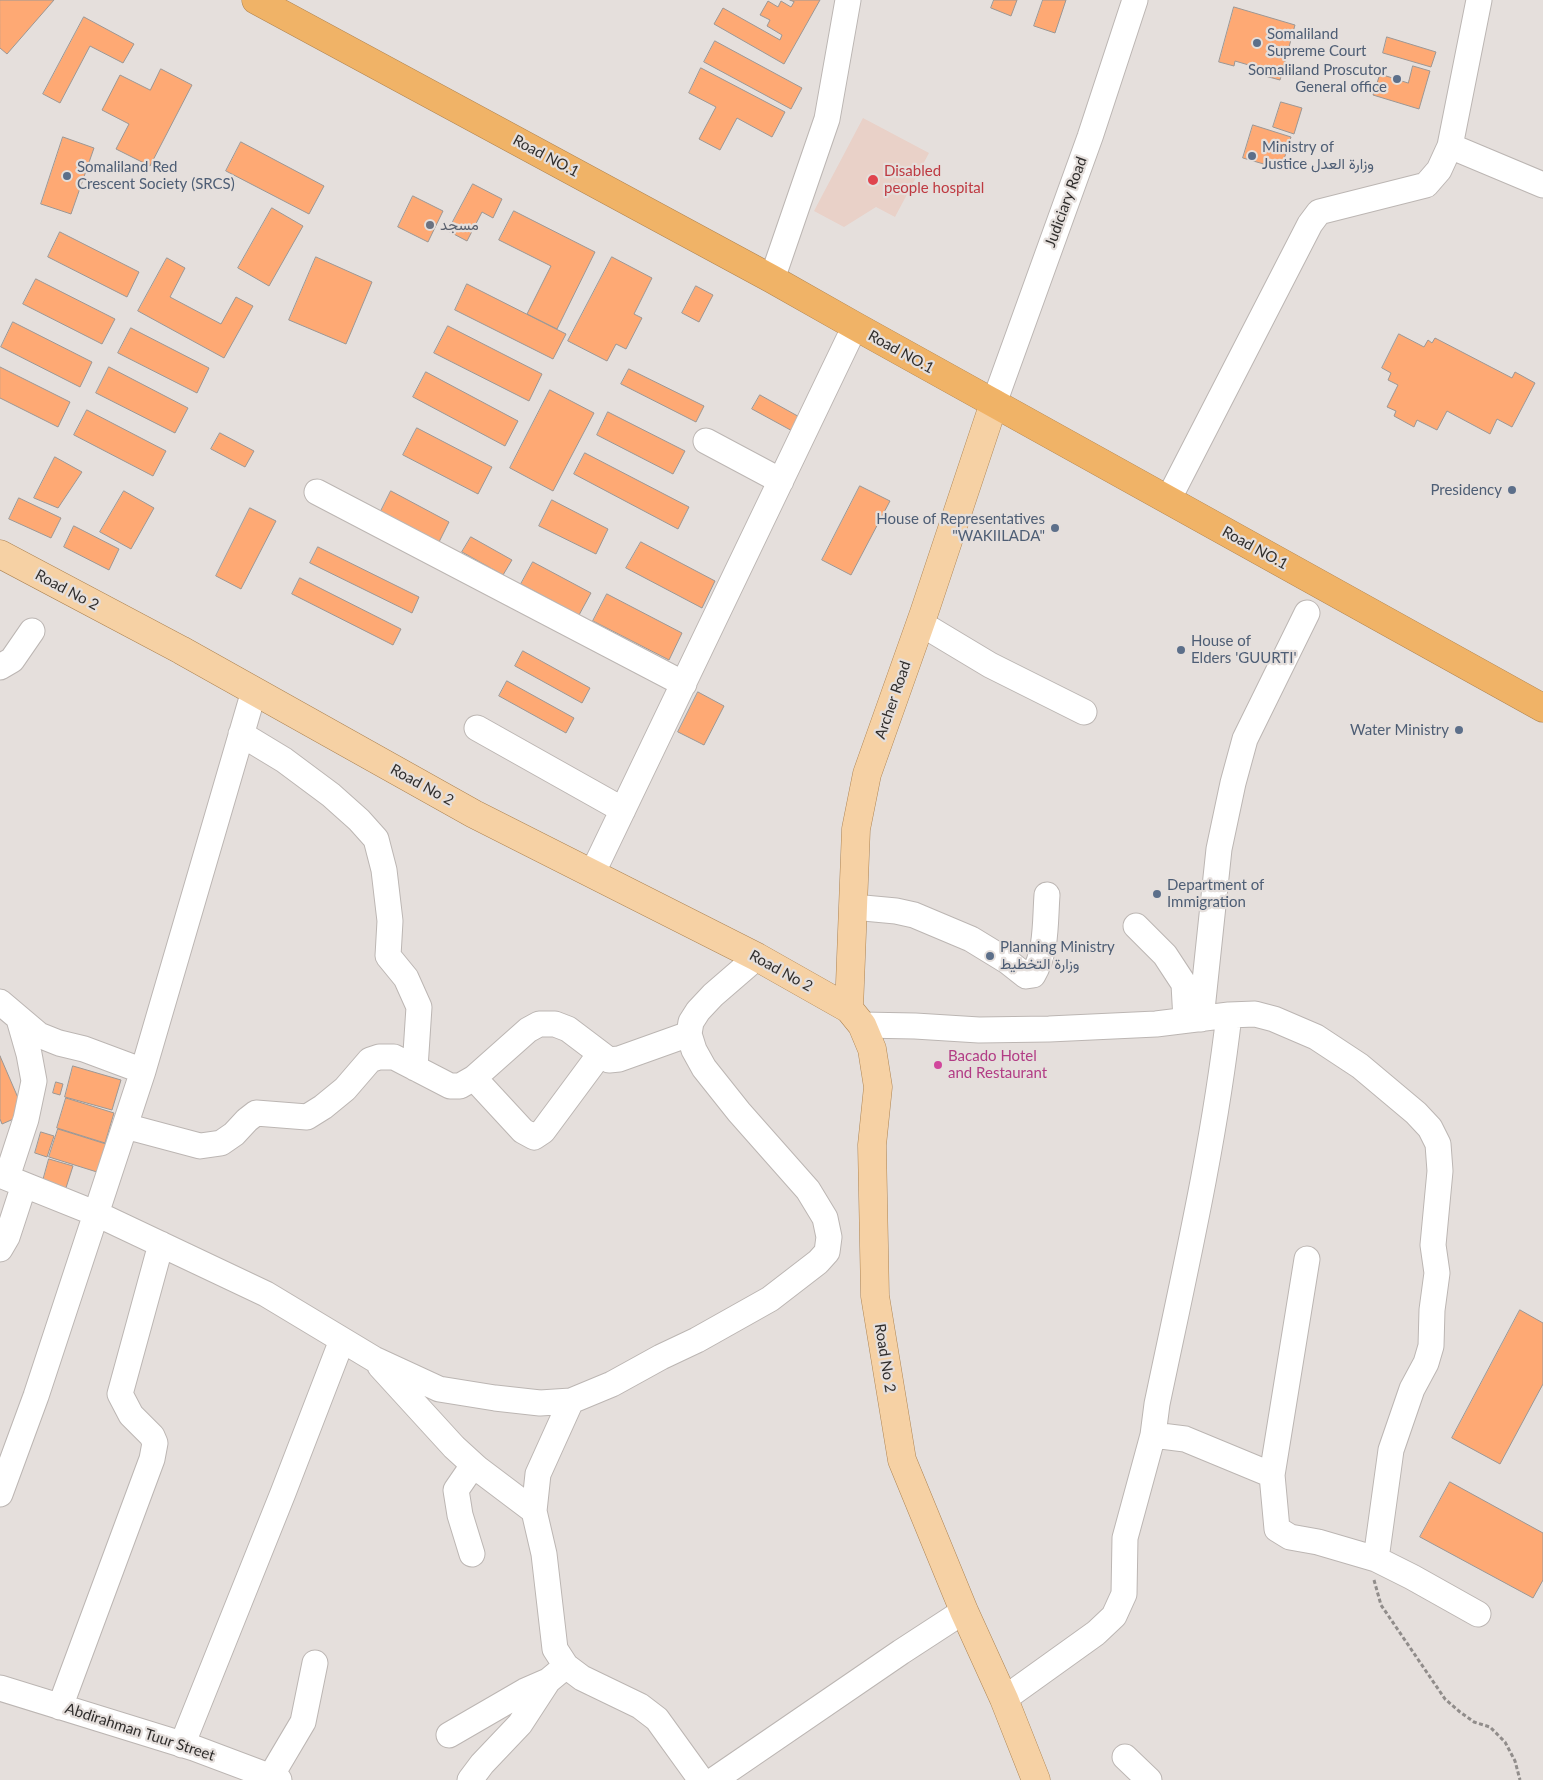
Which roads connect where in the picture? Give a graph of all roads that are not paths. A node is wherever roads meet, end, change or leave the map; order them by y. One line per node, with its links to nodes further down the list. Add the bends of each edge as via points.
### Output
1 (256, 0): 7 (highway, Road NO.1)
2 (848, 0): 7 (street, via 827,119)
3 (1136, 0): 9 (street, Judiciary Road)
4 (1479, 0): 5 (street)
5 (1450, 146): 6 (street); 13 (street, via 1439,170 1426,185 1319,212)
6 (1543, 185)
7 (772, 278): 8 (highway, Road NO.1)
8 (855, 326): 9 (highway, Road NO.1); 11 (street)
9 (994, 403): 13 (highway, Road NO.1); 16 (main road, Archer Road)
10 (706, 441): 11 (street)
11 (781, 480): 19 (street)
12 (317, 492): 19 (street)
13 (1168, 500): 21 (highway, Road NO.1)
14 (0, 554): 20 (main road, Road No 2)
15 (1307, 613): 35 (street, via 1245,739 1218,848)
16 (920, 623): 22 (street, via 990,665); 28 (main road, Archer Road, via 867,774 856,829)
17 (32, 631): 18 (street, via 12,660)
18 (0, 667)
19 (684, 684): 25 (street)
20 (254, 691): 24 (street); 26 (main road, Road No 2, via 474,814)
21 (1543, 708)
22 (1084, 712)
23 (477, 728): 25 (street)
24 (241, 734): 38 (street, via 284,760 331,795 376,839 384,870 390,921 388,956 406,978 420,1007); 39 (street)
25 (623, 810): 26 (street)
26 (592, 874): 30 (main road, Road No 2)
27 (1047, 896): 28 (street, via 1044,942 1037,968 1033,975 1026,976 971,939 914,915)
28 (853, 907): 33 (main road, Archer Road)
29 (1136, 926): 35 (street, via 1165,955 1184,984)
30 (757, 956): 33 (main road, Road No 2); 36 (street, via 698,1011 691,1022)
31 (0, 1002): 34 (street)
32 (1230, 1015): 35 (street); 50 (street, via 1197,1210); 56 (street, via 1255,1014 1316,1037 1360,1066 1416,1113 1430,1128 1438,1144 1440,1171 1433,1245 1437,1273 1431,1346 1391,1450)
33 (856, 1017): 35 (street, via 915,1026 978,1030 1156,1024); 57 (main road, Road No 2, via 872,1049 878,1087 872,1145 875,1296 902,1460)
34 (20, 1019): 39 (street, via 39,1035 59,1044 84,1049); 42 (street, via 34,1081)
35 (1194, 1019)
36 (689, 1034): 37 (street, via 619,1059 609,1060); 49 (street, via 704,1068 808,1190 825,1218 829,1237 827,1252 770,1299 612,1384)
37 (600, 1054): 40 (street, via 568,1029 555,1024 539,1024); 40 (street, via 543,1131 534,1137 523,1131)
38 (415, 1068): 40 (street, via 450,1086 460,1086); 41 (street, via 394,1057 370,1060 345,1088 307,1117 256,1113 221,1143 200,1146)
39 (143, 1071): 41 (street)
40 (474, 1078)
41 (125, 1126): 43 (street)
42 (10, 1179): 43 (street); 45 (street, via 7,1237)
43 (97, 1214): 44 (street); 53 (street)
44 (160, 1244): 47 (street, via 266,1294); 63 (street, via 120,1394 131,1415 152,1436 155,1444 152,1459)
45 (0, 1249)
46 (1307, 1258): 52 (street)
47 (342, 1340): 48 (street); 65 (street)
48 (374, 1359): 49 (street, via 439,1389 540,1403); 51 (street, via 431,1424)
49 (572, 1400): 54 (street, via 538,1474)
50 (1153, 1435): 52 (street, via 1185,1439); 62 (street, via 1125,1538 1124,1594 1114,1616 1096,1633)
51 (477, 1468): 54 (street); 55 (street, via 467,1474 456,1490)
52 (1272, 1475): 56 (street, via 1277,1529 1290,1537)
53 (0, 1494)
54 (534, 1511): 60 (street, via 544,1554)
55 (472, 1554)
56 (1376, 1559): 58 (street)
57 (964, 1611): 62 (main road, Road No 2); 70 (street)
58 (1478, 1614)
59 (314, 1663): 67 (street, via 303,1722)
60 (557, 1673): 64 (street); 68 (street, via 520,1724); 69 (street, via 589,1682 640,1706 657,1719)
61 (0, 1688): 63 (street, Abdirahman Tuur Street)
62 (1004, 1699): 71 (main road, Road No 2)
63 (60, 1707): 65 (street, Abdirahman Tuur Street)
64 (449, 1735)
65 (182, 1744): 67 (street, Abdirahman Tuur Street)
66 (1125, 1756): 72 (street)
67 (275, 1778)
68 (470, 1780)
69 (701, 1780)
70 (714, 1780)
71 (1036, 1780)
72 (1149, 1780)

